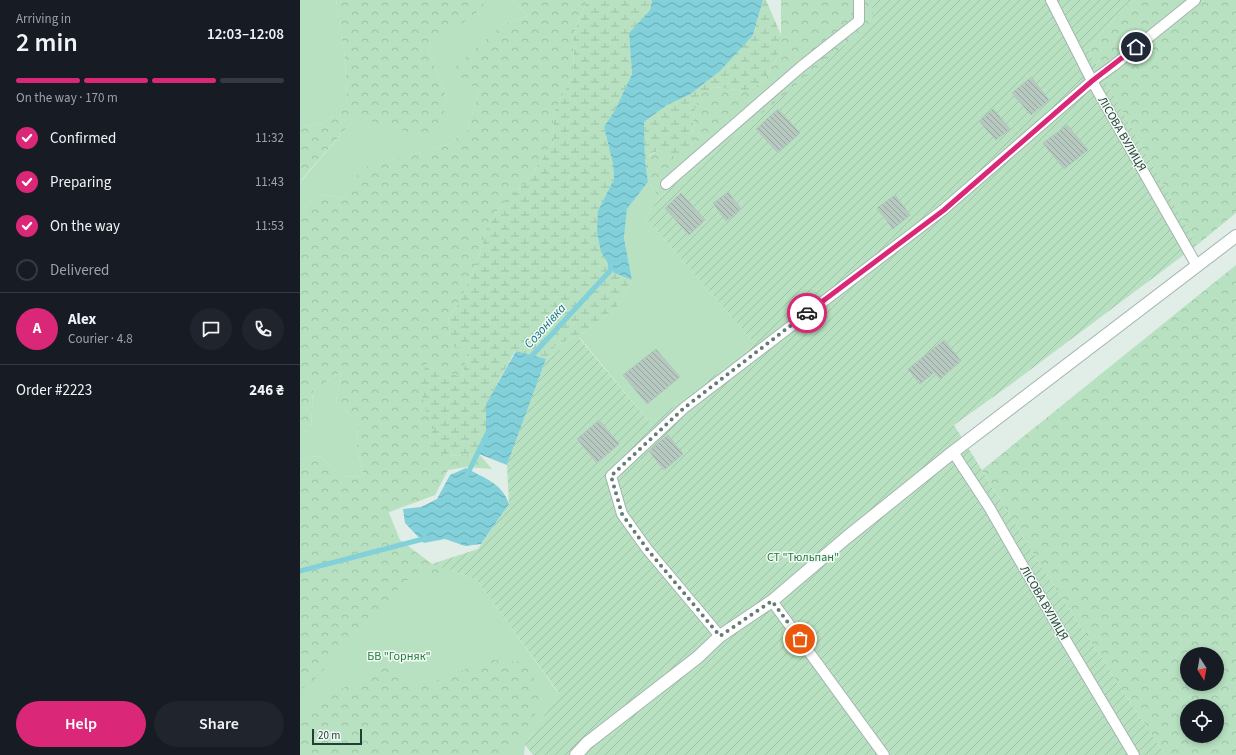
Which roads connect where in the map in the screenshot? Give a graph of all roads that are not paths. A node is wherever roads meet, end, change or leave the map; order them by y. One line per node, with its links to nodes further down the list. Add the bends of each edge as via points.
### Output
1 (860, 0): 5 (lane, via 859,21 802,66)
2 (1051, 0): 4 (lane, ЛІСОВА ВУЛИЦЯ)
3 (1194, 0): 4 (lane)
4 (1092, 81): 7 (lane, ЛІСОВА ВУЛИЦЯ); 10 (lane, via 944,210 684,408 611,476 622,514 647,549)
5 (666, 184)
6 (1236, 236): 7 (street)
7 (1197, 266): 8 (street)
8 (953, 452): 9 (street); 13 (lane, ЛІСОВА ВУЛИЦЯ, via 989,507)
9 (772, 601): 10 (street); 12 (lane)
10 (720, 636): 11 (street, via 698,657 587,743)
11 (576, 755)
12 (884, 755)
13 (1134, 755)

